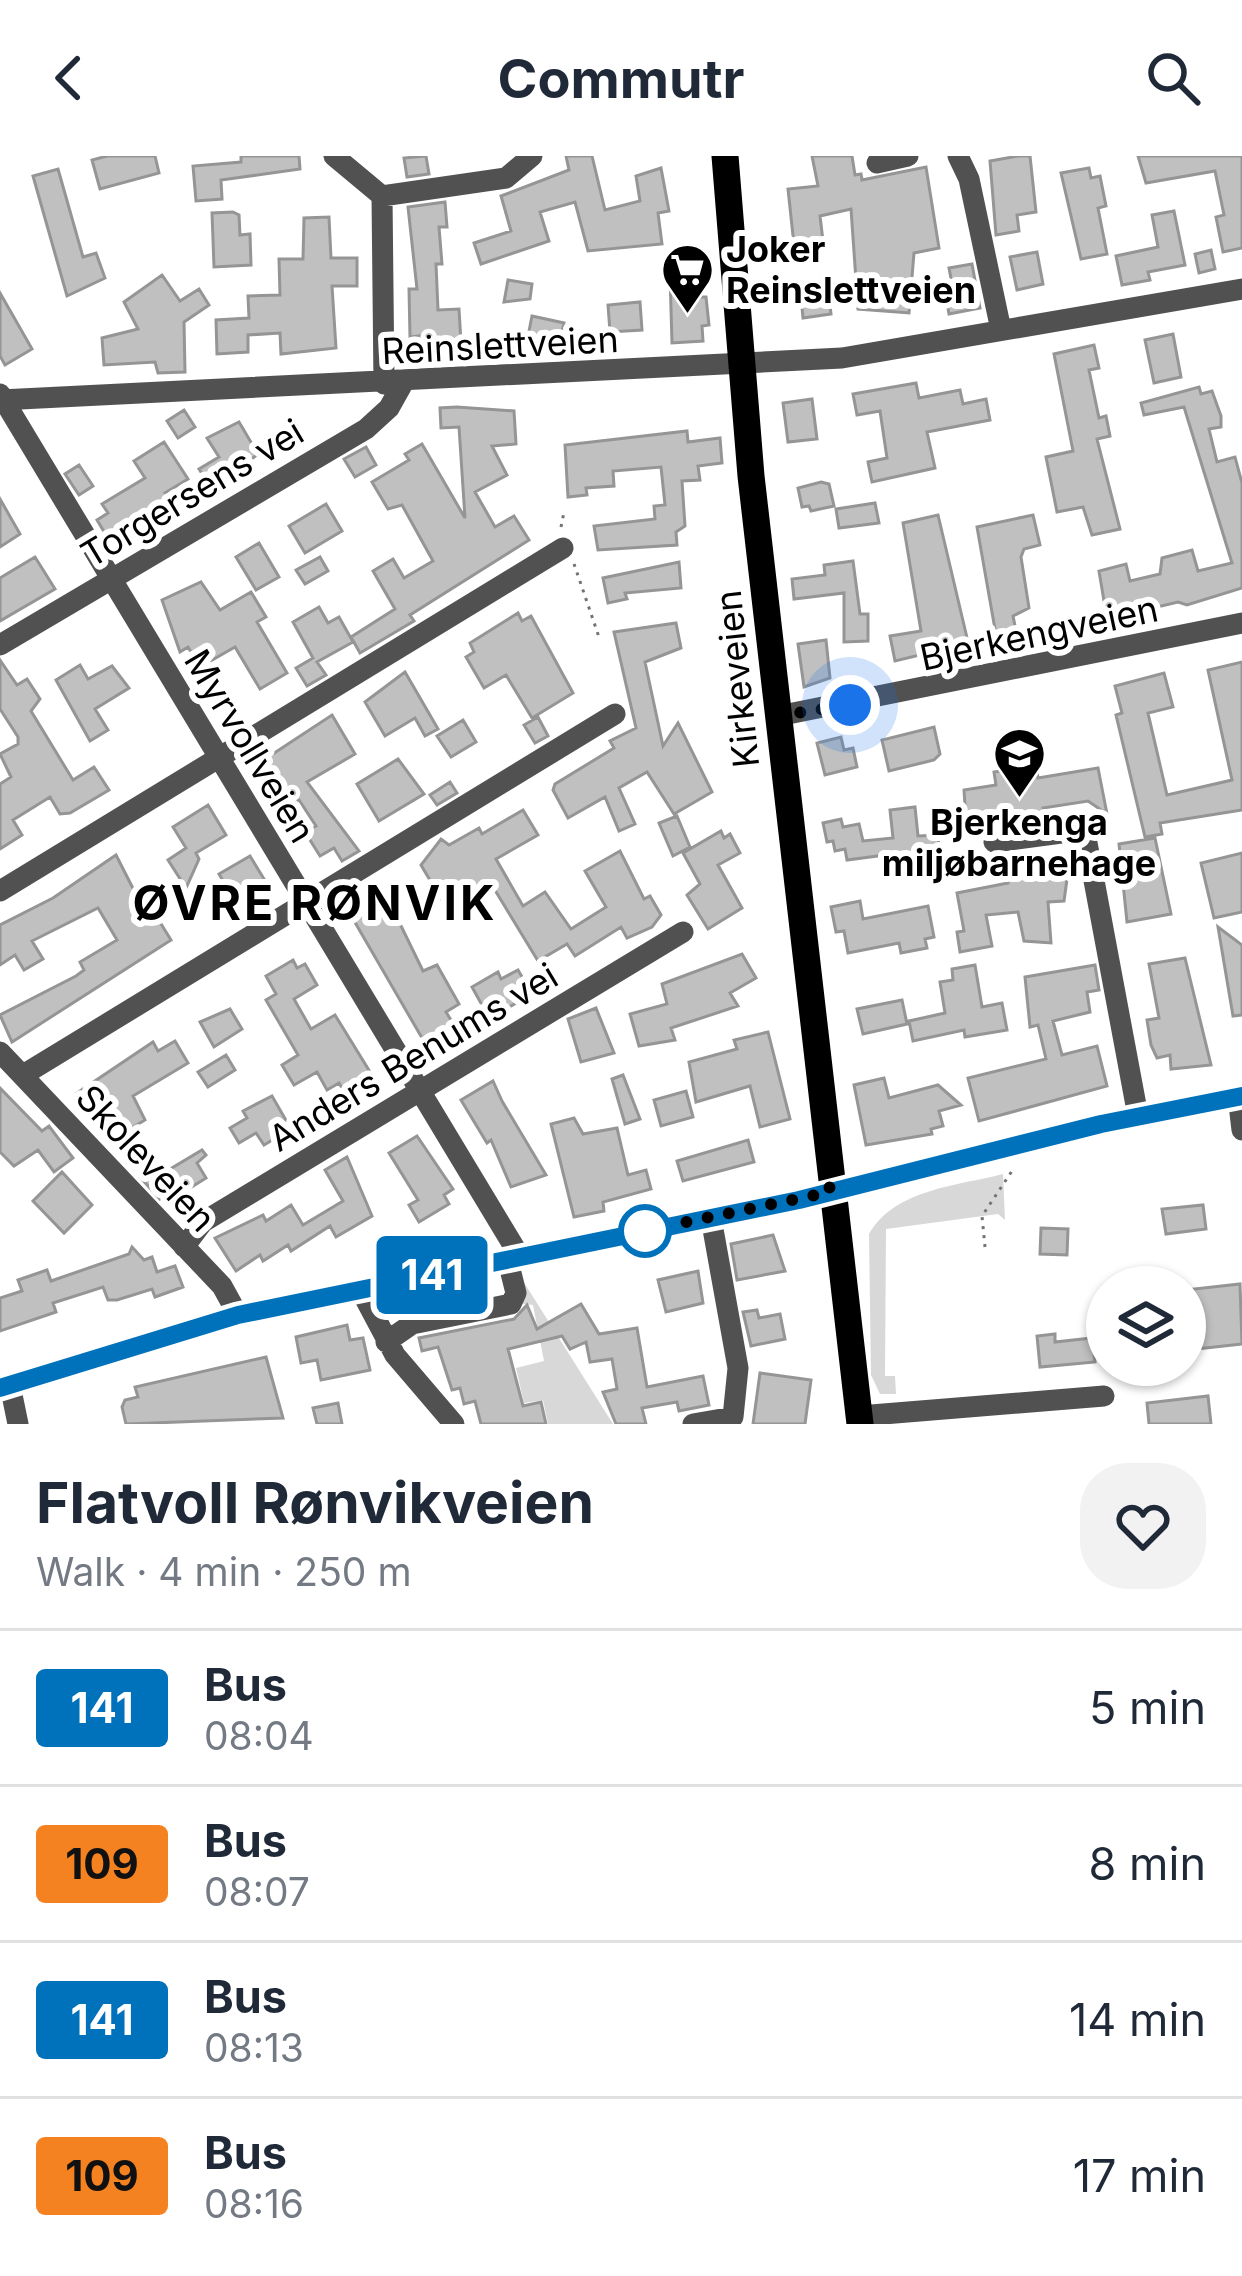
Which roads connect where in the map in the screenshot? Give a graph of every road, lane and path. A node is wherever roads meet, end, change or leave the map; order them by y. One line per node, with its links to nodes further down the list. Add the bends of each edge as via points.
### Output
1 (334, 156): 7 (street)
2 (532, 156): 7 (street, via 506,178)
3 (725, 156): 10 (main road, Kirkeveien)
4 (908, 156): 6 (street)
5 (958, 156): 9 (street)
6 (877, 163)
7 (382, 196): 11 (street)
8 (1242, 289): 9 (street, Reinslettveien)
9 (1001, 330): 10 (street, Reinslettveien, via 890,352)
10 (740, 366): 11 (street, Reinslettveien); 20 (main road, Kirkeveien)
11 (394, 384): 12 (street, Reinslettveien); 15 (street, Torgersens vei, via 389,408 366,429)
12 (1, 398): 15 (street, Myrvollveien)
13 (564, 512): 14 (path)
14 (566, 546): 17 (path); 21 (street)
15 (111, 580): 18 (street, Torgersens vei); 21 (street, Myrvollveien)
16 (1242, 623): 20 (street, Bjerkengveien)
17 (600, 640)
18 (0, 645)
19 (615, 714): 24 (street)
20 (778, 716): 33 (main road, Kirkeveien)
21 (219, 757): 23 (street); 24 (street, Myrvollveien)
22 (994, 842): 30 (street, via 1069,832 1087,843)
23 (0, 890)
24 (305, 902): 27 (street); 28 (street, Myrvollveien)
25 (683, 932): 28 (street, Anders Benums vei)
26 (0, 1052): 27 (street, Skoleveien)
27 (22, 1075): 35 (street, Skoleveien)
28 (418, 1091): 35 (street, Anders Benums vei, via 203,1222); 37 (street, Myrvollveien)
29 (1240, 1096): 30 (street); 31 (street)
30 (1138, 1116): 33 (street)
31 (1242, 1130)
32 (1016, 1158): 36 (path, via 982,1216)
33 (830, 1192): 34 (street); 43 (main road, Kirkeveien)
34 (711, 1218): 37 (street); 46 (street, via 738,1368 733,1417)
35 (184, 1247): 39 (street, Skoleveien)
36 (985, 1247)
37 (513, 1256): 38 (street); 40 (street, via 511,1304 412,1324)
38 (361, 1291): 39 (street); 40 (street)
39 (238, 1315): 41 (street)
40 (386, 1342): 45 (street)
41 (5, 1387): 44 (street)
42 (1104, 1396): 43 (street)
43 (859, 1420)
44 (18, 1424)
45 (454, 1424)
46 (693, 1424)

